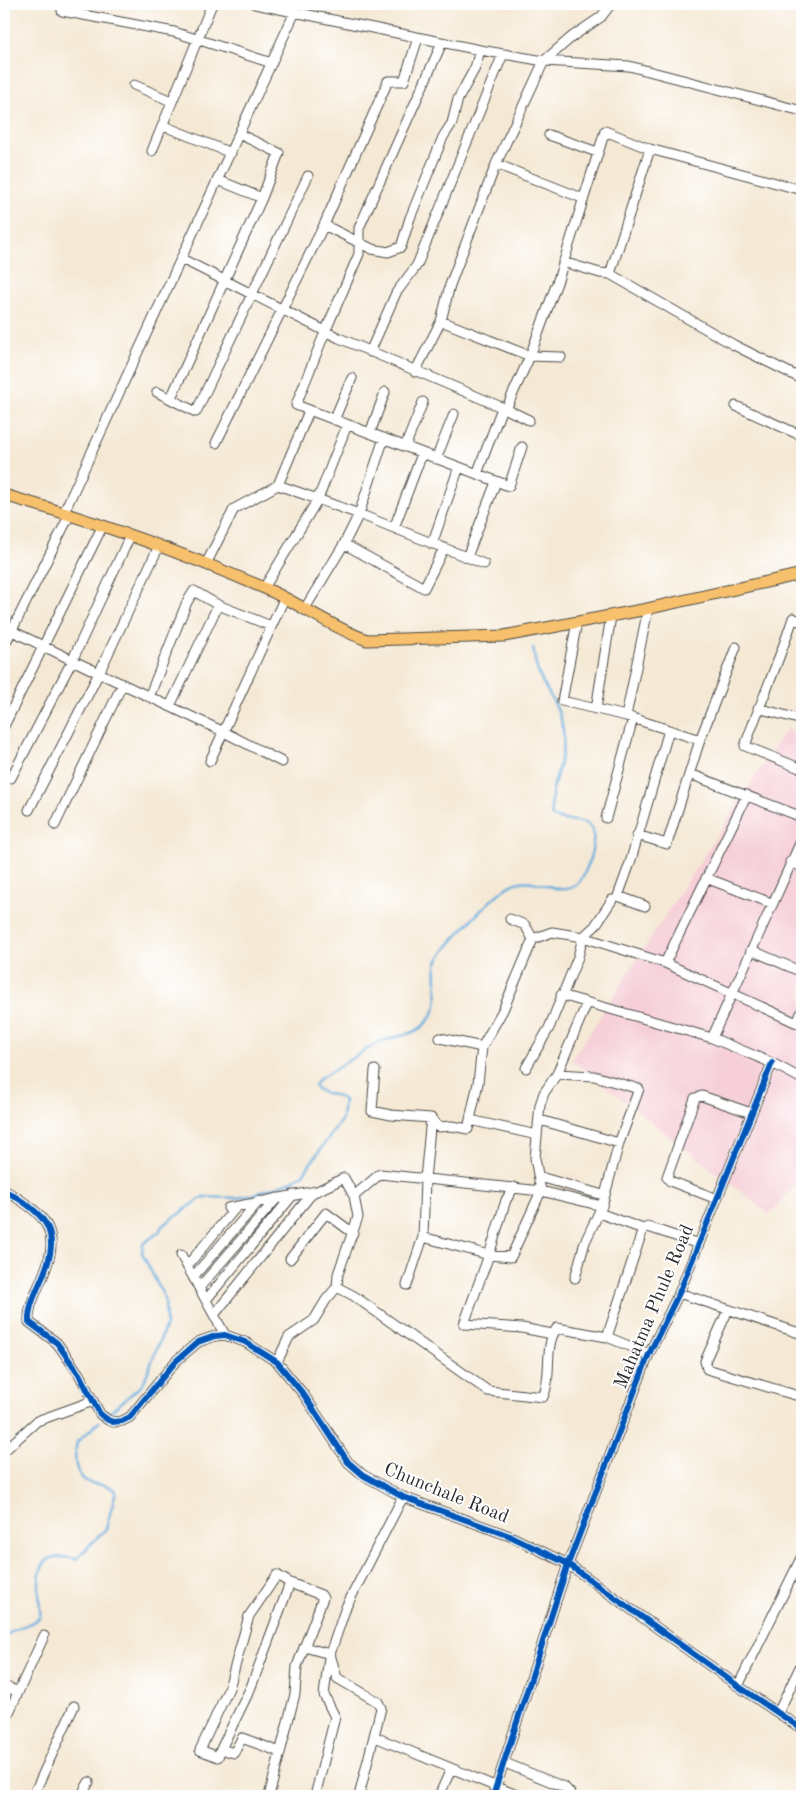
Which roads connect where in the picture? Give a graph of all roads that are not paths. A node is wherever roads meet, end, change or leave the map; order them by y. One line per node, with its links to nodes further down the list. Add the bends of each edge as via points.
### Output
1 (64, 4): 7 (street, via 62,11 174,32)
2 (212, 4): 7 (street)
3 (255, 4): 5 (street)
4 (611, 4): 11 (street, via 601,17)
5 (295, 12): 6 (street); 12 (street)
6 (418, 38): 8 (street); 29 (street, via 404,81 388,80)
7 (197, 40): 12 (street); 14 (street)
8 (442, 43): 9 (street); 30 (street, via 359,228)
9 (480, 50): 10 (street); 30 (street, via 475,68 458,99 452,123 415,204 401,248 388,252)
10 (504, 54): 11 (street); 39 (street, via 419,259 396,293)
11 (544, 61): 15 (street, via 629,66); 23 (street)
12 (272, 63): 17 (street)
13 (134, 85): 14 (street)
14 (171, 101): 16 (street)
15 (802, 111)
16 (164, 126): 20 (street); 22 (street)
17 (240, 134): 22 (street); 27 (street, via 279,153)
18 (549, 135): 21 (street)
19 (650, 149): 21 (street, via 605,131); 26 (street); 33 (street)
20 (152, 151)
21 (597, 152): 28 (street)
22 (231, 153): 25 (street)
23 (496, 164): 28 (street); 37 (street, via 450,285)
24 (308, 176): 35 (street)
25 (218, 180): 27 (street); 31 (street)
26 (802, 190)
27 (262, 198): 34 (street)
28 (582, 198): 32 (street)
29 (324, 225): 30 (street); 36 (street)
30 (358, 242): 38 (street, via 359,254)
31 (182, 259): 34 (street); 70 (street)
32 (563, 262): 33 (street); 40 (street)
33 (610, 274): 44 (street, via 734,345)
34 (224, 280): 35 (street); 47 (street)
35 (254, 294): 36 (street); 47 (street, via 196,412)
36 (282, 308): 38 (street); 59 (street)
37 (441, 321): 40 (street); 42 (street)
38 (325, 332): 39 (street); 51 (street, via 296,405)
39 (370, 352): 42 (street)
40 (530, 356): 41 (street); 50 (street)
41 (561, 357)
42 (415, 372): 50 (street)
43 (352, 378): 53 (street)
44 (802, 379)
45 (157, 392): 47 (street)
46 (385, 392): 56 (street)
47 (171, 398)
48 (422, 402): 60 (street)
49 (736, 406): 57 (street)
50 (504, 409): 54 (street); 65 (street)
51 (308, 411): 53 (street); 67 (street)
52 (454, 414): 63 (street)
53 (334, 420): 55 (street)
54 (529, 420)
55 (347, 425): 56 (street); 69 (street)
56 (370, 433): 58 (street)
57 (802, 436)
58 (384, 438): 60 (street); 71 (street)
59 (216, 443)
60 (405, 447): 62 (street)
61 (522, 447): 66 (street, via 509,486)
62 (422, 454): 63 (street); 73 (street)
63 (436, 459): 64 (street)
64 (459, 467): 65 (street); 76 (street)
65 (477, 474): 66 (street)
66 (496, 482): 79 (street)
67 (278, 486): 69 (street); 80 (street, via 234,509)
68 (4, 495): 70 (main road)
69 (318, 499): 71 (street); 83 (street)
70 (67, 513): 72 (main road); 92 (street)
71 (359, 514): 73 (street); 75 (street)
72 (102, 527): 74 (main road); 94 (street)
73 (394, 528): 76 (street)
74 (130, 536): 77 (main road); 96 (street)
75 (344, 544): 78 (street, via 424,588); 87 (street)
76 (432, 544): 78 (street)
77 (159, 546): 80 (main road); 97 (street)
78 (444, 548): 79 (street)
79 (467, 557): 81 (street)
80 (206, 564): 83 (main road)
81 (484, 564)
82 (802, 574): 86 (main road)
83 (264, 588): 84 (main road)
84 (284, 599): 87 (main road); 91 (street)
85 (218, 605): 91 (street); 99 (street, via 194,591); 100 (street)
86 (648, 608): 88 (main road); 103 (street)
87 (304, 610): 89 (main road, via 367,640 504,636)
88 (611, 616): 89 (main road); 102 (street)
89 (577, 622): 102 (street, via 562,701)
90 (802, 622): 101 (street, via 793,618 774,674)
91 (271, 626): 107 (street)
92 (7, 629): 93 (street); 94 (street)
93 (4, 646)
94 (43, 647): 96 (street); 105 (street)
95 (736, 647): 108 (street)
96 (72, 661): 97 (street); 113 (street)
97 (99, 673): 98 (street); 115 (street)
98 (122, 685): 99 (street); 118 (street)
99 (148, 697): 100 (street)
100 (170, 706): 107 (street)
101 (758, 708): 104 (street); 111 (street, via 744,746)
102 (596, 709): 103 (street)
103 (629, 717): 106 (street); 117 (street)
104 (802, 720)
105 (4, 726)
106 (669, 730): 108 (street); 119 (street)
107 (224, 732): 109 (street); 110 (street)
108 (700, 740): 112 (street)
109 (210, 761)
110 (282, 762)
111 (802, 769)
112 (690, 774): 114 (street); 119 (street, via 667,844)
113 (11, 778)
114 (748, 795): 116 (street); 123 (street)
115 (29, 810)
116 (802, 817)
117 (606, 818)
118 (55, 825)
119 (637, 835): 126 (street, via 618,896)
120 (802, 839): 121 (street)
121 (790, 862): 122 (street); 125 (street)
122 (802, 867)
123 (706, 878): 125 (street); 131 (street)
124 (612, 900): 128 (street, via 595,926)
125 (772, 904): 130 (street)
126 (645, 906)
127 (510, 919): 129 (street, via 525,925)
128 (583, 937): 129 (street, via 552,932); 131 (street); 133 (street)
129 (533, 939): 139 (street, via 504,1010)
130 (751, 950): 132 (street); 134 (street)
131 (665, 964): 134 (street)
132 (802, 972)
133 (561, 995): 135 (street); 141 (street, via 548,1028)
134 (733, 996): 136 (street, via 797,1022); 138 (street)
135 (587, 1003): 138 (street); 143 (street)
136 (802, 1011)
137 (440, 1038): 139 (street)
138 (712, 1038): 140 (street)
139 (482, 1047): 147 (street)
140 (772, 1063): 144 (street); 145 (street, Mahatma Phule Road)
141 (526, 1068)
142 (375, 1070): 146 (street, via 372,1111)
143 (557, 1074): 148 (street, via 544,1092); 150 (street, via 594,1076 639,1089)
144 (802, 1079)
145 (751, 1113): 161 (street, Mahatma Phule Road); 161 (street, via 702,1096 695,1098 666,1176 670,1181)
146 (431, 1118): 147 (street, via 438,1127 468,1129); 152 (street)
147 (470, 1120): 149 (street)
148 (540, 1120): 149 (street); 150 (street)
149 (537, 1135): 151 (street, via 535,1158)
150 (619, 1143): 158 (street)
151 (540, 1177): 155 (street); 158 (street)
152 (425, 1179): 153 (street); 159 (street, via 380,1174); 166 (street)
153 (514, 1187): 155 (street); 169 (street, via 503,1210)
154 (4, 1190): 188 (street, via 38,1215 52,1238 50,1262 32,1303 29,1322 57,1343)
155 (541, 1190): 163 (street); 169 (street, via 511,1257)
156 (314, 1191): 157 (street); 159 (street, via 344,1178); 180 (street)
157 (293, 1195): 160 (street); 178 (street)
158 (603, 1195): 163 (street)
159 (354, 1196): 165 (street, via 358,1216)
160 (277, 1198): 162 (street); 176 (street)
161 (717, 1199): 167 (street, Mahatma Phule Road)
162 (259, 1201): 171 (street, via 232,1207); 172 (street)
163 (600, 1210): 164 (street); 173 (street, via 585,1242)
164 (642, 1229): 167 (street, via 648,1227); 184 (street)
165 (353, 1232): 170 (street, via 326,1214); 175 (street, via 338,1274)
166 (423, 1237): 169 (street); 174 (street)
167 (699, 1244): 177 (street, Mahatma Phule Road)
168 (181, 1255): 171 (street)
169 (489, 1256): 181 (street, via 464,1324 522,1328)
170 (290, 1259)
171 (187, 1266): 172 (street)
172 (193, 1277): 176 (street)
173 (575, 1278)
174 (407, 1285)
175 (337, 1287): 181 (street, via 488,1391 543,1397 549,1377); 186 (street, via 314,1320 289,1337)
176 (199, 1288): 178 (street)
177 (679, 1293): 179 (street); 185 (street, Mahatma Phule Road)
178 (206, 1300): 180 (street)
179 (728, 1310): 182 (street); 187 (street, via 705,1361 706,1369)
180 (214, 1315): 183 (street)
181 (552, 1334): 184 (street, via 557,1328)
182 (802, 1334)
183 (224, 1335): 186 (street, Chunchale Road, via 245,1342); 188 (street, via 207,1338 190,1348 137,1410 122,1421 108,1420 100,1414)
184 (607, 1337): 185 (street)
185 (649, 1354): 192 (street, Mahatma Phule Road)
186 (277, 1362): 190 (street, Chunchale Road, via 304,1395 348,1462 373,1482)
187 (802, 1397)
188 (93, 1401): 189 (street, via 37,1421)
189 (4, 1451)
190 (403, 1497): 192 (street, Chunchale Road, via 510,1536); 196 (street, via 346,1607)
191 (802, 1556): 199 (street)
192 (568, 1564): 199 (street, Chunchale Road); 208 (street, Mahatma Phule Road)
193 (290, 1583): 195 (street, via 324,1598); 206 (street, via 251,1687); 206 (street, via 277,1575 248,1616 229,1688 200,1750 218,1757)
194 (44, 1636): 200 (street)
195 (304, 1646): 196 (street); 207 (street)
196 (330, 1654): 205 (street, via 337,1678 380,1705 382,1712); 215 (street, via 324,1695 335,1716)
197 (802, 1663): 202 (street)
198 (4, 1686): 200 (street)
199 (738, 1686): 202 (street, Chunchale Road)
200 (18, 1692): 203 (street)
201 (74, 1706): 212 (street)
202 (778, 1714): 204 (street, Chunchale Road)
203 (4, 1723)
204 (802, 1729)
205 (375, 1737): 209 (street); 216 (street)
206 (221, 1750): 207 (street, via 234,1753 242,1738)
207 (280, 1752): 214 (street)
208 (505, 1763): 211 (street, Mahatma Phule Road); 219 (street, via 564,1787)
209 (451, 1769): 211 (street); 217 (street)
210 (89, 1782): 213 (street)
211 (495, 1792): 218 (street)
212 (33, 1796)
213 (82, 1796)
214 (269, 1796)
215 (315, 1796)
216 (358, 1796)
217 (439, 1796)
218 (519, 1796)
219 (570, 1796)

